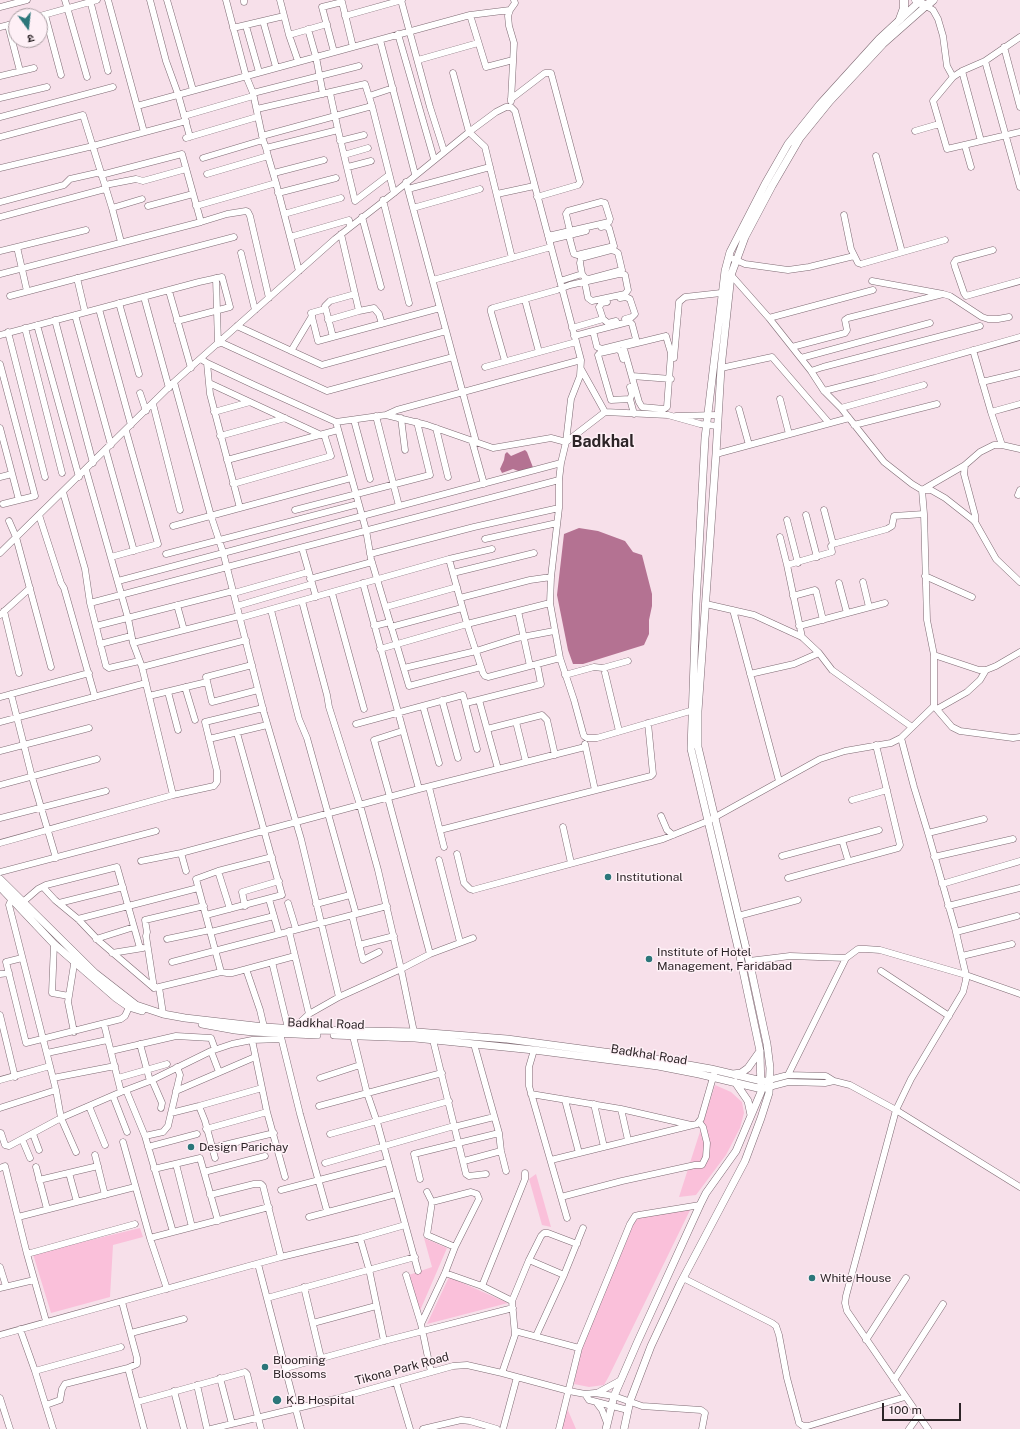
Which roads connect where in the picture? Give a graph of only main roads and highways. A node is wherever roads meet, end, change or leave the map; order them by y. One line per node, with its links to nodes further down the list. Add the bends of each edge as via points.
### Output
1 (904, 0): 2 (main road)
2 (900, 19)

